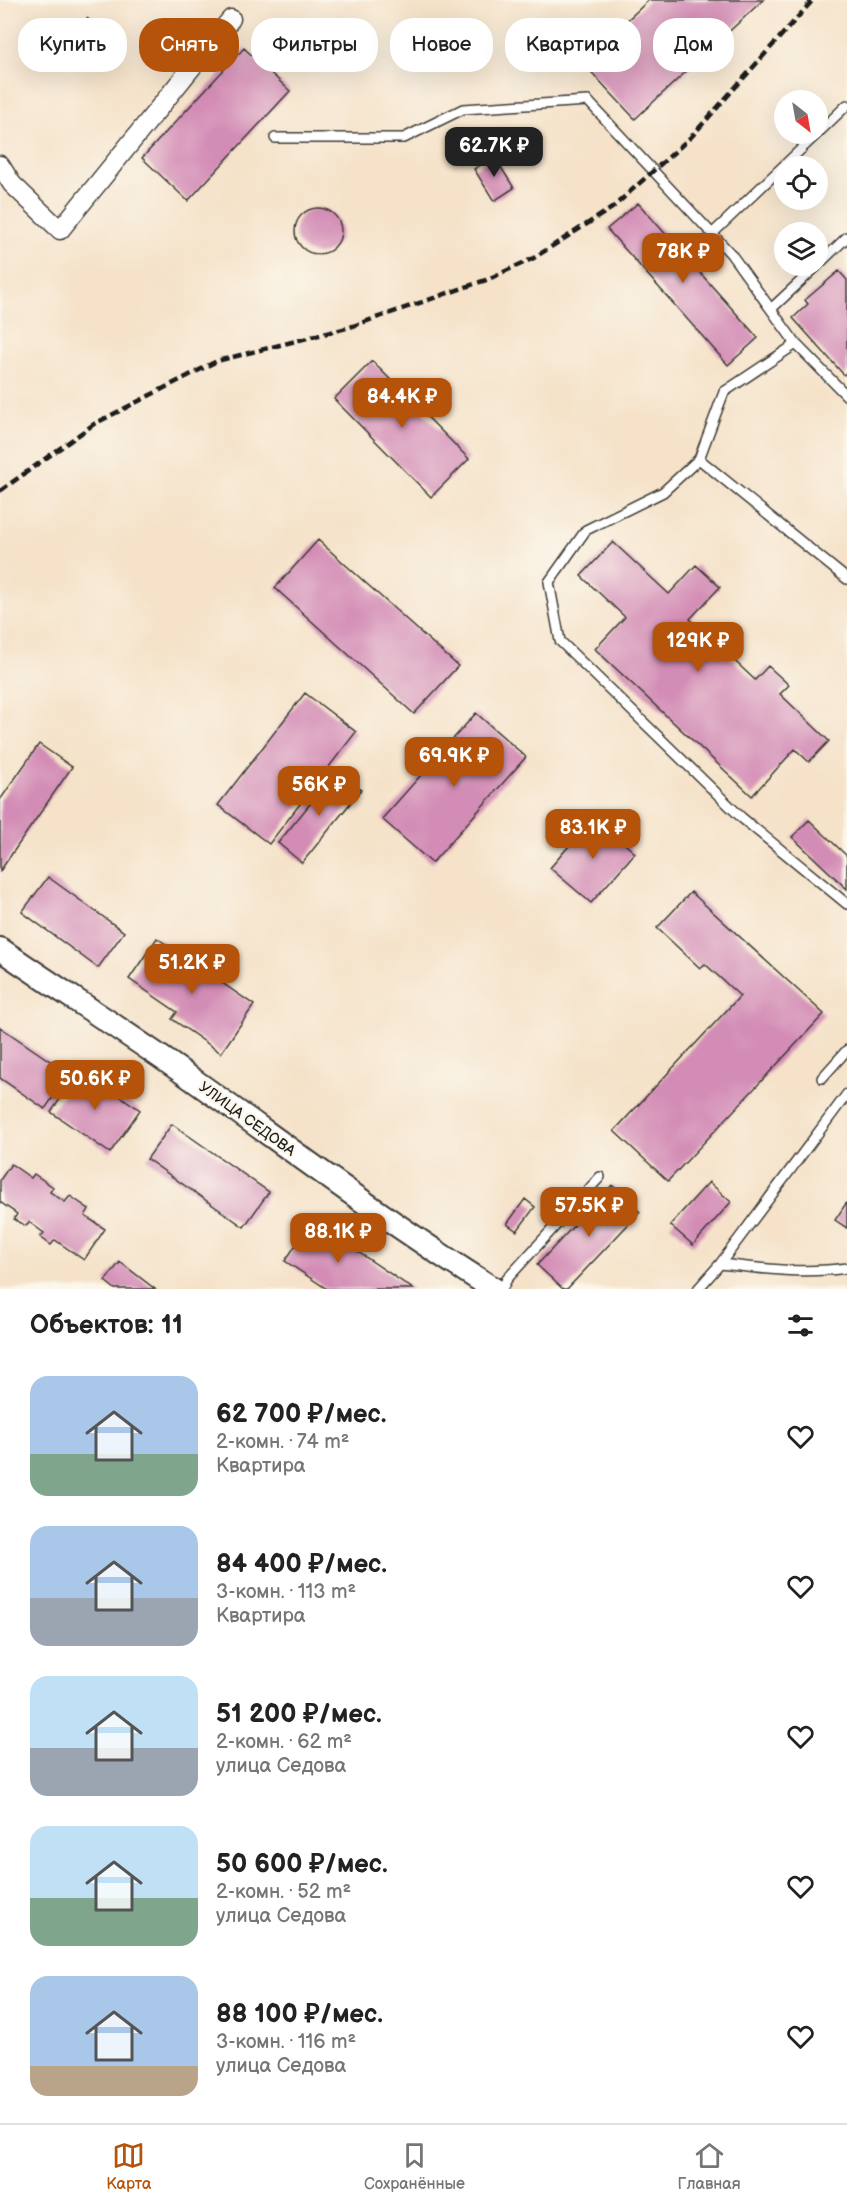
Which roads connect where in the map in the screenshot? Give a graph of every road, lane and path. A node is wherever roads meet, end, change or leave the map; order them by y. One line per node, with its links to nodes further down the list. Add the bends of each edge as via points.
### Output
1 (189, 72): 6 (street, via 60,230 12,184)
2 (847, 105): 3 (lane)
3 (828, 123)
4 (275, 138): 7 (lane, via 404,138 463,109 588,101)
5 (806, 144): 7 (lane)
6 (0, 165)
7 (712, 234): 11 (lane)
8 (847, 237): 9 (lane)
9 (828, 255)
10 (806, 276): 11 (lane)
11 (771, 309): 12 (lane)
12 (796, 344): 13 (lane); 14 (lane, via 724,392)
13 (847, 396)
14 (699, 459): 15 (lane); 16 (lane, via 663,492 586,530 549,582 560,641 742,818)
15 (847, 579)
16 (847, 904)
17 (0, 949): 24 (street, УЛИЦА СЕДОВА, via 433,1251)
18 (847, 1050): 19 (lane)
19 (822, 1078)
20 (847, 1094): 22 (lane)
21 (600, 1177): 25 (lane)
22 (720, 1264): 23 (lane, via 777,1271); 26 (lane)
23 (847, 1268)
24 (494, 1289)
25 (502, 1289)
26 (698, 1289)

